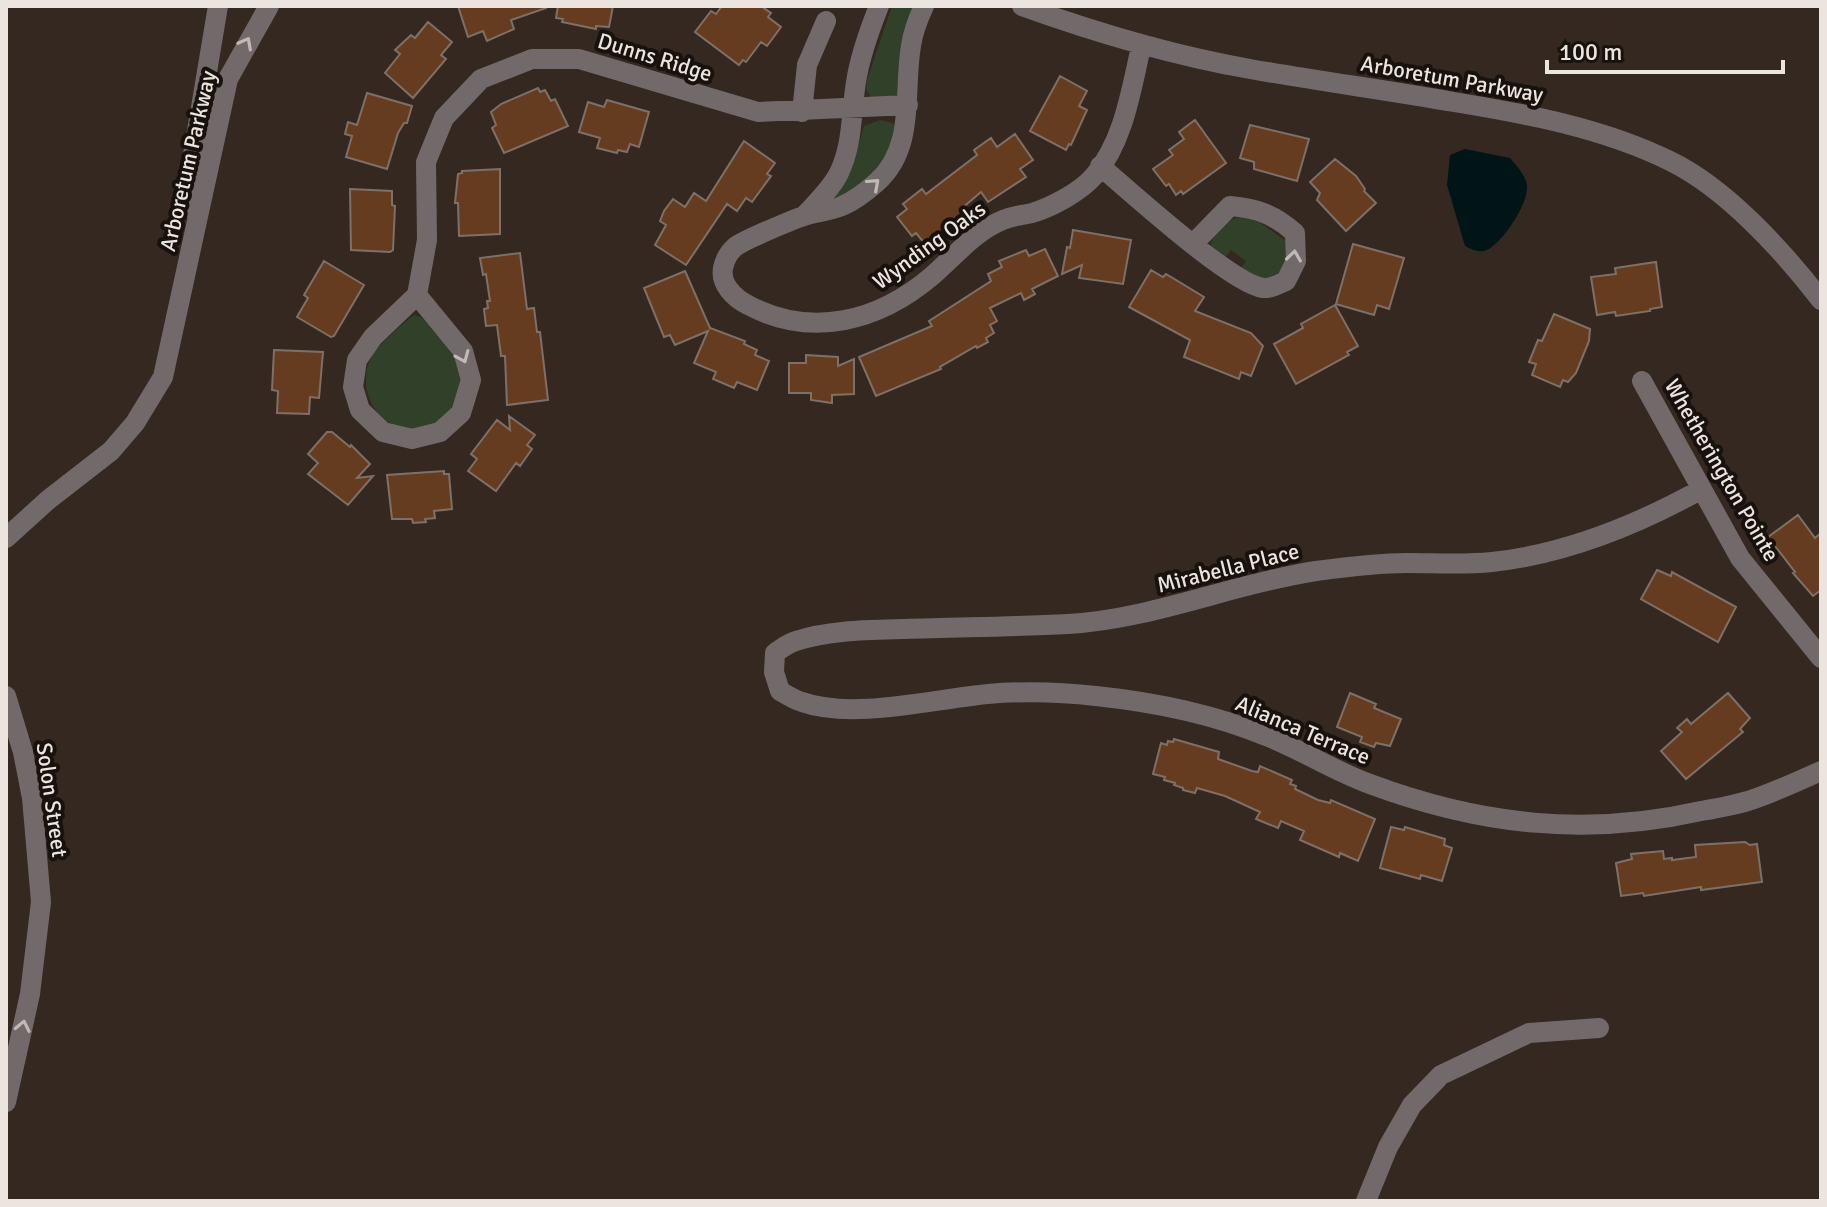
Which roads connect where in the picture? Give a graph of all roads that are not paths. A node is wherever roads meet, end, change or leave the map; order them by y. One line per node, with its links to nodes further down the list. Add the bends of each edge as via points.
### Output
1 (218, 6): 16 (street, Arboretum Parkway, via 192,161)
2 (269, 6): 16 (street, Arboretum Parkway, one-way to 2, via 228,79)
3 (879, 6): 9 (street, Wynding Oaks, via 861,59)
4 (924, 6): 8 (street, Wynding Oaks, via 910,48)
5 (1022, 6): 7 (street, Arboretum Parkway)
6 (826, 21): 10 (street, via 807,65)
7 (1141, 47): 11 (street, Wynding Oaks, via 1121,126); 15 (street, Arboretum Parkway, via 1526,114 1620,141 1707,184 1770,239)
8 (908, 105): 9 (street, Dunns Ridge); 12 (street, Wynding Oaks, one-way to 8, via 842,206 880,180 901,144)
9 (854, 107): 10 (street, Dunns Ridge); 12 (street, Wynding Oaks, via 838,176)
10 (802, 112): 14 (street, Dunns Ridge, via 758,112 579,59 532,59 481,79 444,118 426,162 427,240)
11 (1100, 166): 12 (street, Wynding Oaks, via 1066,198 1002,220 975,237 898,302 842,320 804,322 769,314 737,299 722,273 736,246); 13 (street)
12 (804, 216)
13 (1193, 244): 13 (street, one-way to 13, via 1247,283 1265,289 1286,281 1296,261 1295,233 1279,219 1252,208 1230,206)
14 (417, 295): 14 (street, one-way to 14, via 463,351 471,380 461,413 440,432 412,439 383,432 360,410 353,387 357,360)
15 (1821, 300)
16 (174, 335): 19 (street, Arboretum Parkway, via 163,377 135,423 103,459)
17 (1642, 381): 18 (street, Whetherington Pointe)
18 (1702, 489): 22 (street, Whetherington Pointe, via 1740,558); 23 (street, Mirabella Place, via 1600,538 1543,553 1494,562 1316,571 1135,615 1070,624 829,635 793,641 775,653)
19 (48, 500): 20 (street, Arboretum Parkway); 21 (street, Arboretum Parkway)
20 (6, 521)
21 (6, 538)
22 (1821, 658)
23 (774, 672): 25 (street, Alianca Terrace, via 780,691 828,707 1045,693 1191,712 1265,735 1366,783 1491,819 1621,826 1751,800)
24 (7, 694): 27 (street, Solon Street, one-way to 24, via 30,994 41,902 32,798)
25 (1821, 771)
26 (1599, 1028): 28 (street, via 1529,1033 1441,1075 1412,1105)
27 (6, 1102)
28 (1366, 1201)

